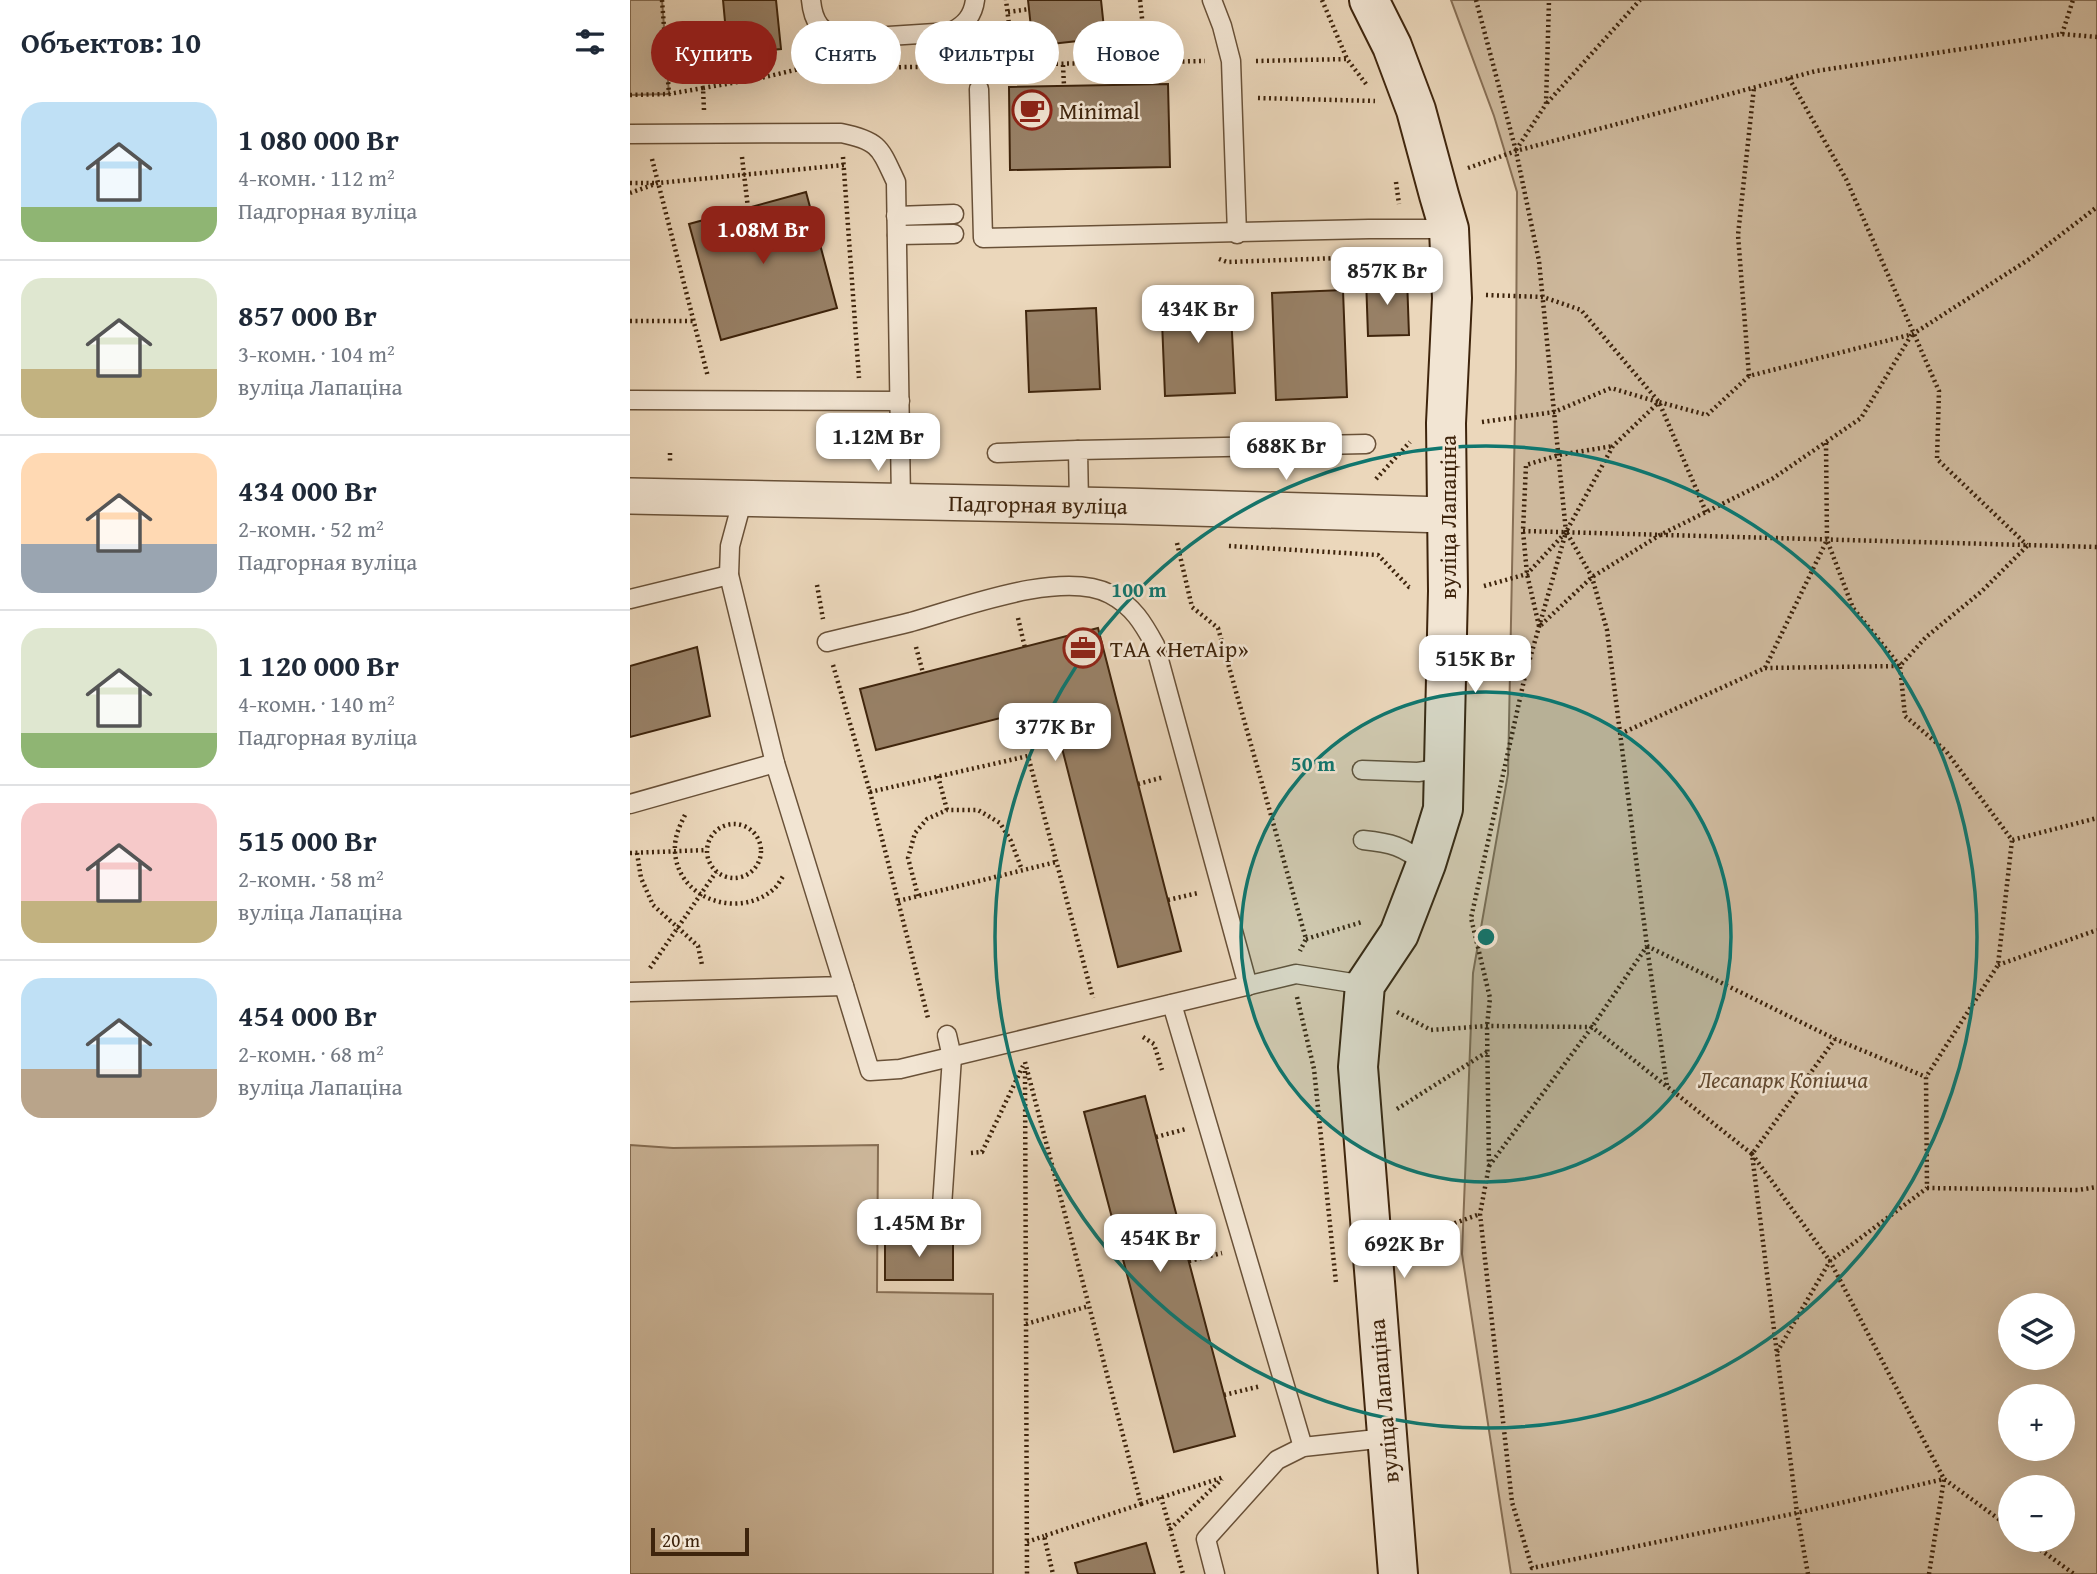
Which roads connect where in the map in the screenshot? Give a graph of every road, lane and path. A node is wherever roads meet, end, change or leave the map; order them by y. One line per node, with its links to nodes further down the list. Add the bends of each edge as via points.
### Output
1 (662, 0): 31 (path)
2 (811, 0): 3 (lane, via 821,28 842,39 951,32 970,18)
3 (975, 0)
4 (1006, 0): 14 (path)
5 (1140, 0): 16 (path)
6 (1212, 0): 20 (lane)
7 (1322, 0): 19 (path)
8 (1369, 0): 49 (main road, вуліца Лапаціна, via 1416,110)
9 (1475, 0): 38 (path)
10 (1549, 0): 34 (path)
11 (1640, 0): 34 (path)
12 (2073, 0): 17 (path)
13 (1029, 9): 14 (path)
14 (1008, 12): 15 (path)
15 (1009, 21)
16 (1142, 21)
17 (2062, 34): 18 (path); 26 (path)
18 (2097, 37)
19 (1347, 59): 20 (path); 33 (path, via 1378,101)
20 (1231, 61): 21 (path); 33 (lane)
21 (1184, 62)
22 (1059, 65): 23 (path)
23 (1063, 65): 24 (path); 27 (path)
24 (1073, 65)
25 (915, 66): 29 (path, via 799,69)
26 (1789, 78): 28 (path); 57 (path, via 1846,179)
27 (1064, 86)
28 (1754, 87): 38 (path); 58 (path, via 1738,235)
29 (703, 88): 31 (path); 35 (path)
30 (979, 89): 51 (lane, via 984,239)
31 (669, 94): 32 (path)
32 (630, 95)
33 (1232, 97): 51 (lane)
34 (1546, 104): 38 (path)
35 (704, 116)
36 (841, 132): 37 (lane); 39 (path); 47 (lane, via 880,147 896,182)
37 (638, 134): 43 (path)
38 (1516, 151): 40 (path); 54 (path)
39 (844, 165): 43 (path); 60 (path)
40 (1458, 172)
41 (1395, 175): 48 (path)
42 (630, 183): 43 (path)
43 (658, 183): 44 (path); 56 (path)
44 (630, 193)
45 (2097, 207): 57 (path, via 2028,260)
46 (954, 214): 47 (lane)
47 (897, 216): 52 (lane)
48 (1402, 229): 49 (lane); 51 (lane)
49 (1448, 229): 77 (main road, вуліца Лапаціна, via 1452,298)
50 (954, 234): 52 (lane)
51 (1237, 234)
52 (897, 235): 62 (lane)
53 (1480, 295): 54 (path)
54 (1543, 298): 63 (path, via 1581,310); 64 (path)
55 (630, 321): 56 (path)
56 (693, 321): 59 (path)
57 (1913, 334): 58 (path); 66 (path, via 1861,418); 84 (path, via 1939,391 1937,459)
58 (1749, 376): 63 (path, via 1707,415)
59 (710, 383)
60 (859, 383)
61 (630, 400): 62 (lane)
62 (900, 401): 74 (lane)
63 (1659, 402): 64 (path, via 1611,388); 68 (path); 76 (path)
64 (1555, 412): 65 (path); 71 (path)
65 (1474, 423)
66 (1826, 442): 76 (path, via 1772,479); 81 (path)
67 (1366, 444): 69 (lane)
68 (1613, 446): 71 (path); 79 (path)
69 (1078, 450): 70 (lane); 75 (lane)
70 (997, 453)
71 (1559, 455): 78 (path, via 1526,465); 79 (path)
72 (630, 496): 73 (street, Падгорная вуліца)
73 (743, 498): 74 (street, Падгорная вуліца); 87 (lane, via 730,546)
74 (901, 501): 75 (street, Падгорная вуліца)
75 (1079, 505): 77 (street, Падгорная вуліца)
76 (1706, 512): 80 (path)
77 (1446, 515): 101 (main road, вуліца Лапаціна)
78 (1523, 531): 79 (path); 86 (path)
79 (1566, 532): 80 (path); 86 (path); 88 (path); 93 (path)
80 (1660, 535): 81 (path); 88 (path)
81 (1827, 540): 84 (path); 97 (path, via 1853,608); 98 (path)
82 (1190, 544): 126 (path, via 1177,543 1192,607 1218,628)
83 (1218, 545): 90 (path, via 1378,555 1409,587)
84 (2027, 545): 85 (path); 97 (path)
85 (2097, 547)
86 (1527, 574): 91 (path); 93 (path)
87 (729, 575): 92 (lane); 100 (lane)
88 (1592, 577): 93 (path); 99 (path, via 1607,629)
89 (817, 585): 94 (path)
90 (1418, 589)
91 (1473, 589)
92 (630, 599)
93 (1539, 627): 140 (path, via 1471,918 1490,998)
94 (827, 642): 96 (path); 134 (lane, via 1031,589 1073,585 1108,593 1138,614 1155,645)
95 (845, 662): 96 (path)
96 (834, 666): 104 (path)
97 (1900, 666): 98 (path); 110 (path, via 1905,716 1946,751)
98 (1765, 668): 99 (path)
99 (1620, 734): 127 (path)
100 (775, 763): 105 (lane); 133 (lane)
101 (1444, 768): 102 (lane); 116 (main road, вуліца Лапаціна, via 1443,809)
102 (1362, 771)
103 (938, 776): 104 (path); 107 (path); 115 (path, via 1028,756)
104 (870, 792): 122 (path)
105 (630, 804)
106 (689, 805): 112 (path, via 677,831)
107 (947, 810): 117 (path, via 978,810 1000,823); 121 (path, via 927,819 915,833 908,858)
108 (2097, 818): 110 (path)
109 (1363, 840): 116 (lane, via 1407,850)
110 (2012, 840): 129 (path)
111 (707, 850): 112 (path); 118 (path); 118 (path, via 714,833 730,825 748,828 760,841 761,859 750,874 733,878)
112 (675, 851): 114 (path); 120 (path, via 687,883)
113 (630, 853): 114 (path)
114 (638, 853): 124 (path, via 641,878 653,905)
115 (1056, 862): 117 (path); 139 (path)
116 (1426, 864): 132 (main road, вуліца Лапаціна, via 1399,934)
117 (1022, 870): 121 (path)
118 (716, 872): 120 (path)
119 (790, 884): 120 (path, via 787,872 759,899 739,905)
120 (700, 895): 124 (path)
121 (918, 895): 122 (path)
122 (898, 901): 142 (path, via 928,1016 928,1039)
123 (1371, 918): 126 (path)
124 (678, 927): 130 (path, via 698,946); 131 (path, via 645,974)
125 (2097, 930): 129 (path)
126 (1307, 939): 128 (path)
127 (1647, 946): 141 (path); 143 (path); 149 (path)
128 (1296, 958)
129 (1998, 965): 148 (path)
130 (703, 972)
131 (657, 974)
132 (1365, 985): 134 (lane, via 1296,974); 168 (main road, вуліца Лапаціна, via 1358,1067)
133 (844, 986): 135 (lane); 146 (lane, via 870,1071)
134 (1248, 986): 137 (lane)
135 (630, 992)
136 (1297, 1000): 162 (path, via 1314,1069)
137 (1171, 1004): 139 (lane); 159 (lane)
138 (1393, 1010): 140 (path, via 1431,1030)
139 (1099, 1021): 144 (lane)
140 (1488, 1026): 141 (path); 145 (path)
141 (1592, 1027): 149 (path); 153 (path)
142 (947, 1035): 146 (lane)
143 (1835, 1039): 148 (path); 151 (path)
144 (1018, 1041): 146 (lane); 147 (path)
145 (1488, 1051): 150 (path); 153 (path)
146 (951, 1057): 152 (lane)
147 (1025, 1062): 152 (path, via 982,1152); 163 (path); 164 (path)
148 (1926, 1077): 155 (path)
149 (1667, 1086): 151 (path)
150 (1389, 1114)
151 (1752, 1154): 161 (path); 165 (path)
152 (946, 1157): 157 (lane)
153 (1489, 1166): 156 (path)
154 (2097, 1187): 155 (path)
155 (1927, 1188): 161 (path)
156 (1480, 1214): 158 (path); 179 (path, via 1512,1502)
157 (941, 1221)
158 (1397, 1243)
159 (1244, 1249): 160 (path); 166 (lane)
160 (1189, 1261)
161 (1830, 1261): 165 (path); 171 (path)
162 (1337, 1290)
163 (1089, 1306): 164 (path); 173 (path)
164 (1026, 1324): 177 (path)
165 (1777, 1352): 174 (path)
166 (1283, 1381): 167 (path); 169 (lane)
167 (1224, 1395)
168 (1386, 1438): 169 (lane); 184 (main road, вуліца Лапаціна)
169 (1303, 1447): 183 (lane, via 1276,1460 1206,1539)
170 (1225, 1477): 172 (path)
171 (1944, 1479): 174 (path); 175 (path); 186 (path)
172 (1161, 1497): 173 (path); 182 (path)
173 (1141, 1504): 176 (path)
174 (1797, 1513): 179 (path); 185 (path)
175 (1998, 1518)
176 (1044, 1536): 177 (path); 181 (path)
177 (1027, 1542): 180 (path)
178 (2044, 1552): 187 (path)
179 (1532, 1571)
180 (1027, 1574)
181 (1053, 1574)
182 (1183, 1574)
183 (1215, 1574)
184 (1398, 1574)
185 (1808, 1574)
186 (1928, 1574)
187 (2074, 1574)

